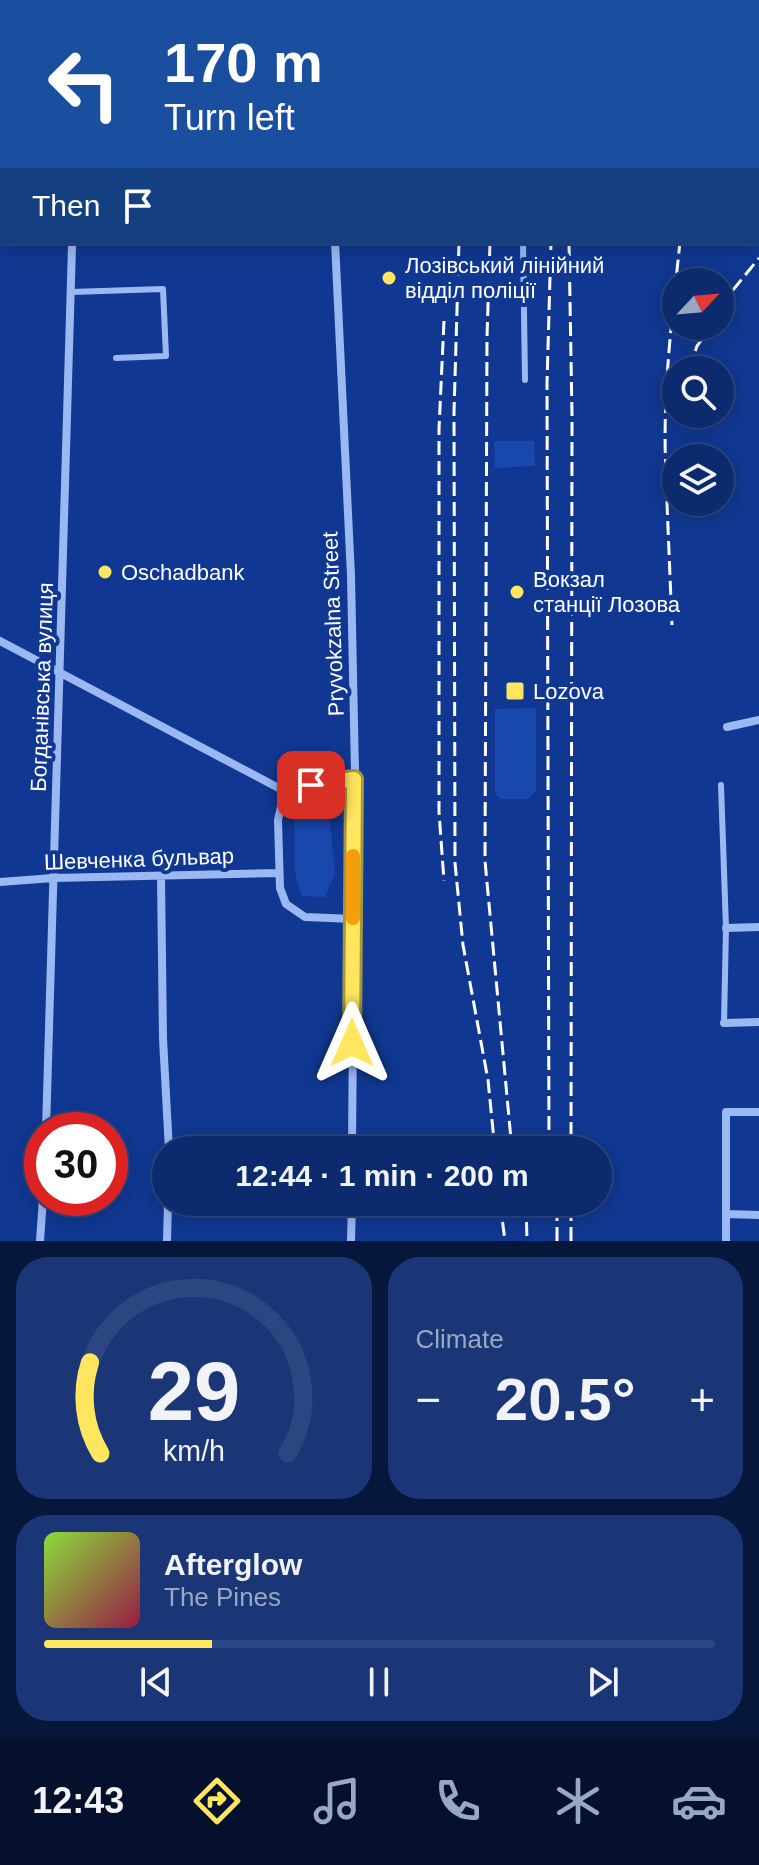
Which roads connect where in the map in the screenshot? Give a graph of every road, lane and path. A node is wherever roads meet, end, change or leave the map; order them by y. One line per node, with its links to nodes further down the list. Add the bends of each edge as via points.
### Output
1 (335, 244): 11 (street, Pryvokzalna Street, via 351,576)
2 (523, 244): 6 (lane)
3 (72, 246): 4 (street, Богданівська вулиця)
4 (71, 292): 5 (lane, via 163,289 166,356); 8 (street, Богданівська вулиця)
5 (116, 358)
6 (525, 380)
7 (0, 641): 8 (street)
8 (61, 674): 13 (street); 16 (street, Богданівська вулиця)
9 (759, 720): 10 (street)
10 (727, 727)
11 (354, 779): 13 (street, via 305,786); 18 (street, Pryvokzalna Street)
12 (721, 785): 20 (lane)
13 (290, 794): 14 (street, via 279,814)
14 (279, 873): 15 (street, Шевченка бульвар); 18 (street, via 281,894 295,912 311,918)
15 (161, 876): 16 (street, Шевченка бульвар); 25 (street)
16 (53, 878): 17 (street, Шевченка бульвар); 23 (street, Богданівська вулиця)
17 (0, 882)
18 (353, 919): 26 (street, Pryvokzalna Street)
19 (759, 927): 20 (street)
20 (726, 928): 22 (lane)
21 (759, 1022): 22 (street)
22 (724, 1023)
23 (46, 1112)
24 (759, 1112): 27 (street, via 726,1112)
25 (168, 1136)
26 (352, 1136)
27 (726, 1214): 28 (street); 35 (street)
28 (759, 1215)
29 (42, 1216): 32 (street)
30 (168, 1216): 33 (street)
31 (352, 1216): 34 (street)
32 (40, 1241)
33 (167, 1241)
34 (351, 1241)
35 (726, 1241)

